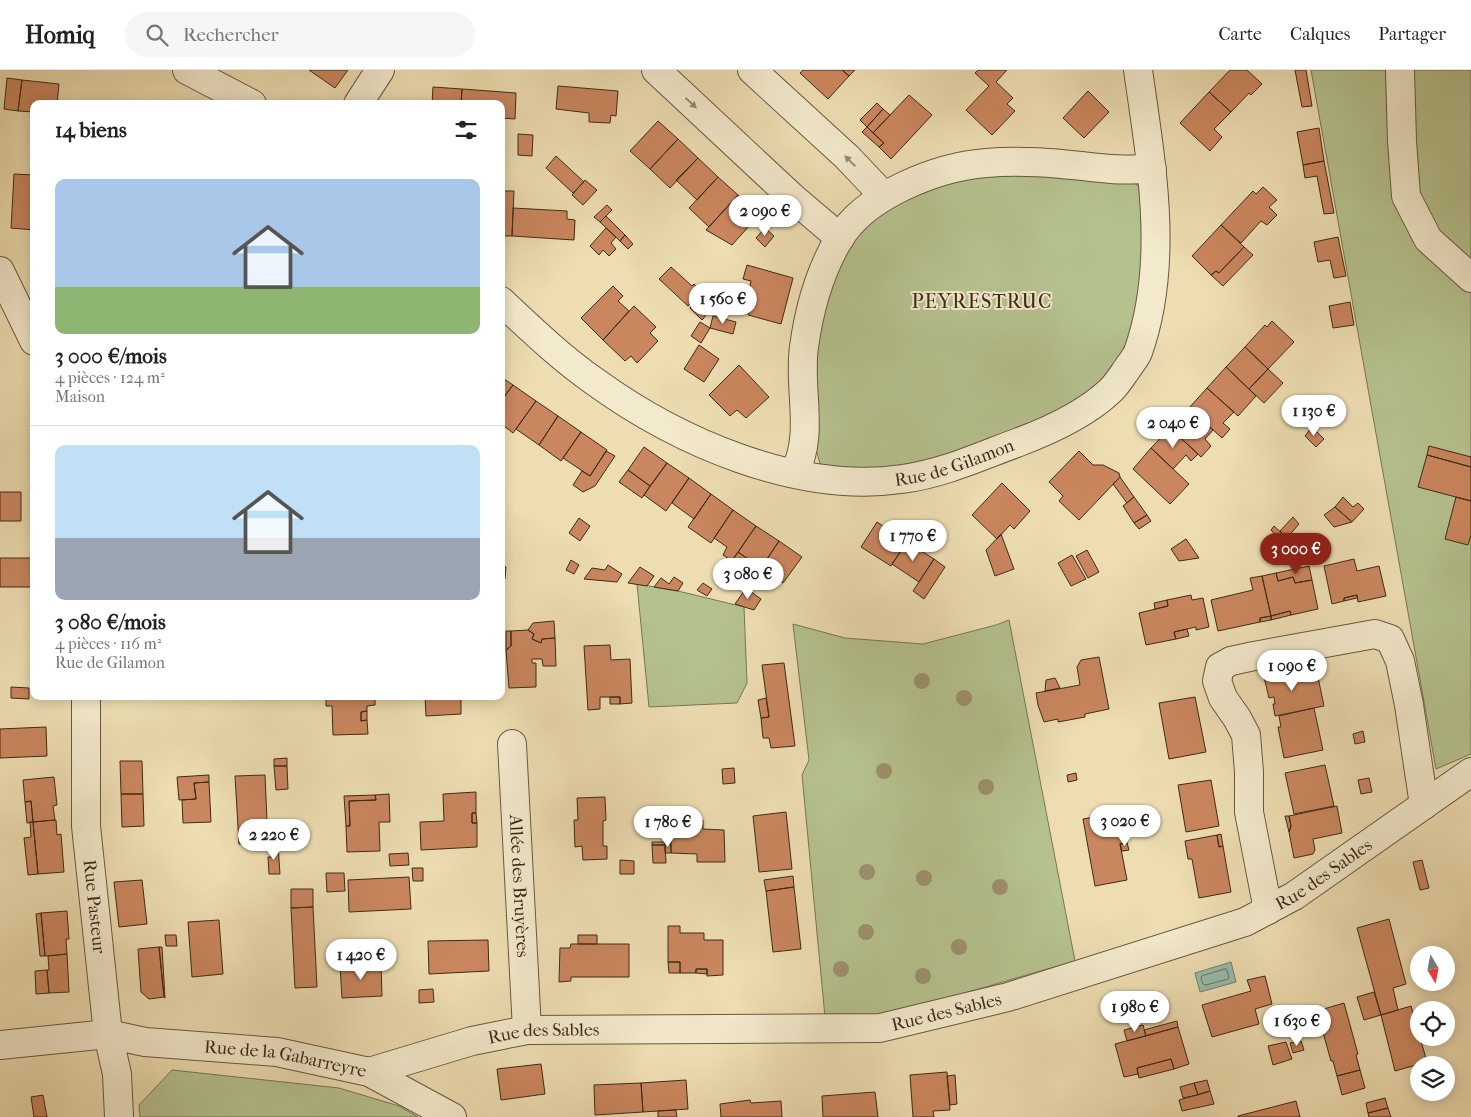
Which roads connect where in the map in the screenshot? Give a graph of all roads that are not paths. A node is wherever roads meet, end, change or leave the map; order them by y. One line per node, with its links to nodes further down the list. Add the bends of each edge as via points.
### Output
1 (187, 70): 7 (street)
2 (380, 70): 8 (street)
3 (656, 70): 11 (street, one-way to 11)
4 (752, 70): 10 (street, one-way to 4, via 847,157)
5 (1138, 70): 9 (street, Rue de Gilamon)
6 (1400, 70): 13 (street, via 1406,196 1428,239)
7 (244, 100)
8 (361, 100)
9 (1152, 169): 10 (street, via 1027,162 985,163 936,173); 16 (street, Rue de Gilamon, via 1156,240 1150,307 1137,355 1113,388 1087,410 1055,426 943,470 902,479 850,481)
10 (884, 196): 11 (street, via 854,220)
11 (840, 238): 16 (street, via 812,304 804,348 805,441)
12 (0, 271): 15 (street)
13 (1471, 278)
14 (505, 305): 16 (street, Rue de Gilamon, via 594,381 642,412 722,452)
15 (30, 334)
16 (794, 474)
17 (86, 700): 23 (street, Rue Pasteur, via 86,826)
18 (512, 744): 22 (street, Allée des Bruyères)
19 (1471, 772): 20 (street, Rue des Sables)
20 (1424, 805): 21 (street, Rue des Sables, via 1294,896); 21 (street, via 1400,660 1390,639 1375,634 1254,656 1220,667 1217,681 1223,698 1246,735 1249,812)
21 (1268, 910): 22 (street, Rue des Sables, via 1245,922 1008,997 880,1028)
22 (527, 1030): 25 (street, Rue des Sables, via 472,1041)
23 (108, 1034): 24 (street, Rue de la Gabarreyre); 25 (street, Rue de la Gabarreyre, via 145,1042 276,1052); 26 (street, Rue Pasteur, via 117,1074)
24 (0, 1045)
25 (369, 1072): 27 (street, Rue de la Gabarreyre)
26 (119, 1117)
27 (452, 1117)

